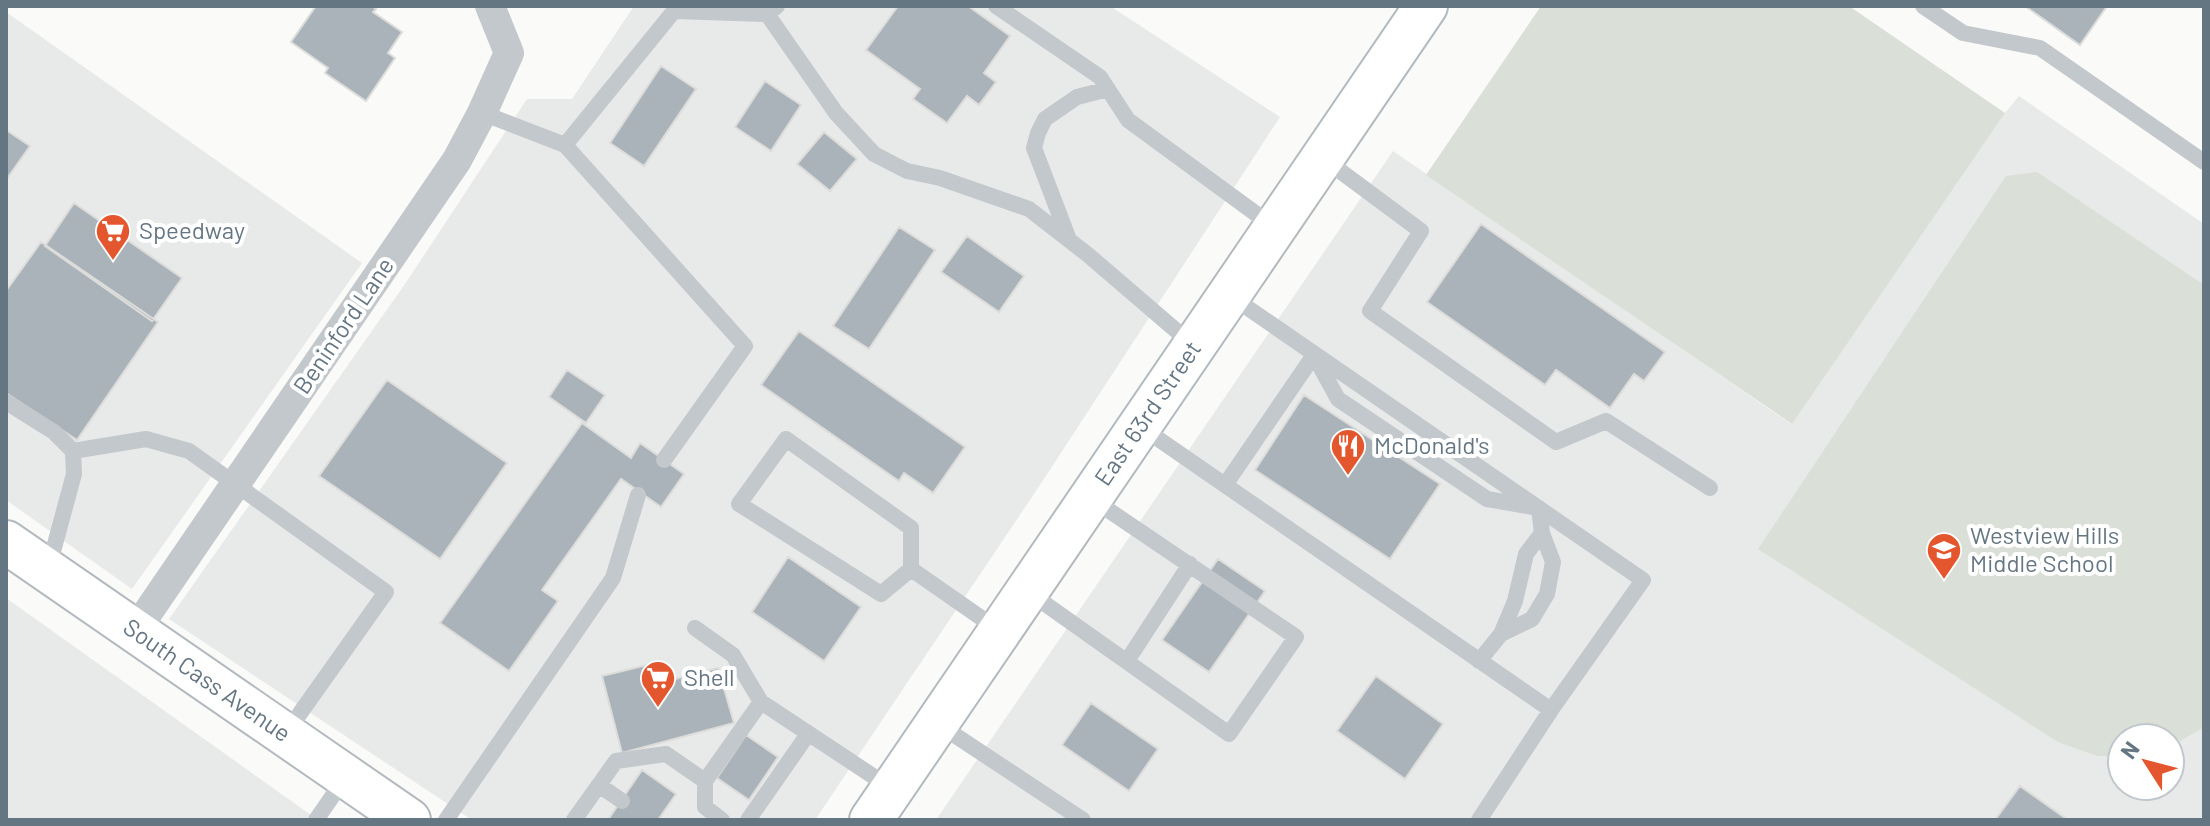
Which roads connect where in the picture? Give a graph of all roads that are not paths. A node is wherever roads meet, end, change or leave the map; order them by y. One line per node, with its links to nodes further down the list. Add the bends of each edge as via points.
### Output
1 (490, 6): 7 (street, Beninford Lane, via 509,53)
2 (996, 6): 6 (lane, via 1100,77)
3 (1426, 6): 9 (main road, East 63rd Street)
4 (1923, 6): 10 (lane, via 1963,33 2040,48)
5 (772, 10): 8 (lane, via 674,11); 12 (lane, via 836,113 874,154 907,171 1029,209)
6 (1108, 89): 11 (lane, via 1128,120); 12 (lane, via 1077,97 1045,119 1034,148)
7 (482, 113): 8 (lane); 20 (street, Beninford Lane, via 457,160)
8 (565, 145): 19 (lane, via 745,346)
9 (1323, 158): 11 (main road, East 63rd Street); 22 (lane, via 1421,231 1370,311 1556,442 1606,421)
10 (2204, 162)
11 (1275, 228): 13 (main road, East 63rd Street)
12 (1068, 239): 14 (lane)
13 (1229, 295): 14 (main road, East 63rd Street); 15 (lane)
14 (1194, 346): 17 (main road, East 63rd Street)
15 (1314, 355): 21 (lane); 25 (lane)
16 (6, 402): 18 (lane, via 54,432)
17 (1140, 426): 21 (lane); 24 (main road, East 63rd Street)
18 (73, 451): 20 (lane, via 146,439 189,451); 30 (lane, via 74,474)
19 (664, 460)
20 (236, 484): 33 (street, Beninford Lane); 41 (lane, via 386,592)
21 (1225, 485): 37 (lane)
22 (1710, 488)
23 (638, 495): 52 (lane, via 613,578)
24 (1090, 498): 28 (lane); 31 (main road, East 63rd Street)
25 (1539, 508): 26 (lane); 39 (lane, via 1643,580)
26 (1542, 533): 35 (lane, via 1526,554); 35 (lane, via 1553,562 1547,594 1532,619)
27 (6, 542): 30 (main road, South Cass Avenue)
28 (1190, 564): 36 (lane); 36 (lane, via 1296,637 1229,734)
29 (911, 569): 29 (lane, via 911,528 786,439 739,504 881,594); 34 (lane)
30 (48, 571): 33 (main road, South Cass Avenue)
31 (1027, 591): 34 (main road, East 63rd Street); 36 (lane)
32 (695, 628): 38 (lane, via 733,655)
33 (135, 631): 41 (main road, South Cass Avenue)
34 (1000, 631): 40 (main road, East 63rd Street)
35 (1501, 634): 37 (lane)
36 (1127, 661)
37 (1479, 661): 39 (lane)
38 (761, 702): 42 (lane); 44 (lane)
39 (1551, 710): 56 (lane)
40 (937, 723): 47 (main road, East 63rd Street); 55 (lane)
41 (285, 734): 43 (main road, South Cass Avenue)
42 (808, 734): 47 (lane); 54 (lane)
43 (346, 776): 50 (lane); 51 (main road, South Cass Avenue)
44 (705, 781): 45 (lane, via 666,754 616,761); 48 (lane)
45 (599, 785): 46 (lane); 49 (lane)
46 (622, 801)
47 (878, 812)
48 (700, 814): 53 (lane)
49 (581, 817)
50 (316, 820)
51 (409, 820)
52 (446, 820)
53 (722, 820)
54 (748, 820)
55 (1083, 820)
56 (1479, 820)

